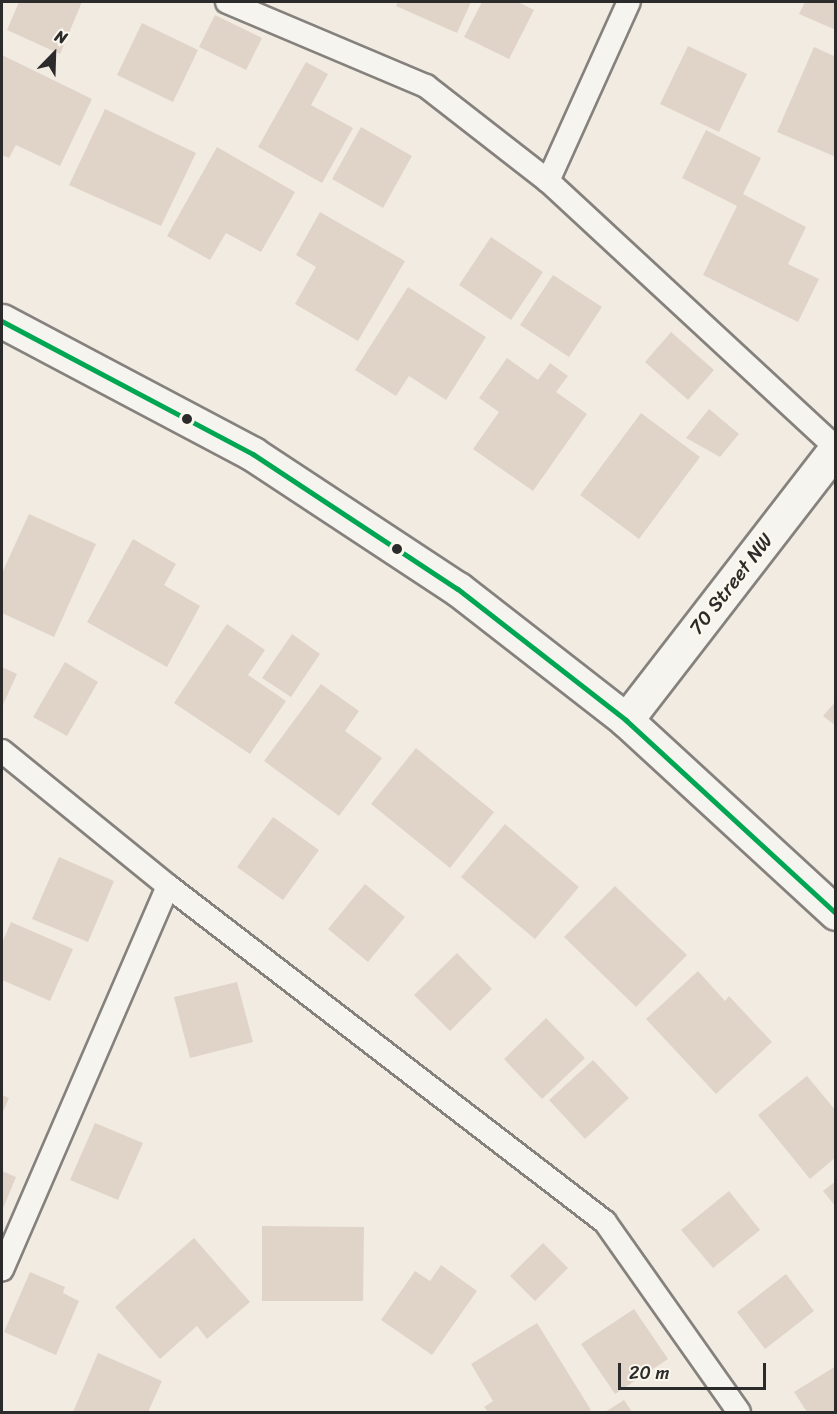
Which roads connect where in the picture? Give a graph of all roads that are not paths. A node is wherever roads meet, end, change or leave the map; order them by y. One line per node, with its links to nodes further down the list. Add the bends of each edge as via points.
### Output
1 (227, 2): 3 (lane, via 426,86)
2 (629, 2): 3 (lane)
3 (548, 181): 5 (lane)
4 (4, 329): 6 (street, via 243,448 369,528 543,652)
5 (836, 448): 6 (street, 70 Street NW)
6 (626, 720): 9 (street)
7 (2, 751): 8 (lane)
8 (168, 886): 10 (lane); 11 (lane, via 605,1222)
9 (836, 913)
10 (2, 1270)
11 (739, 1413)

